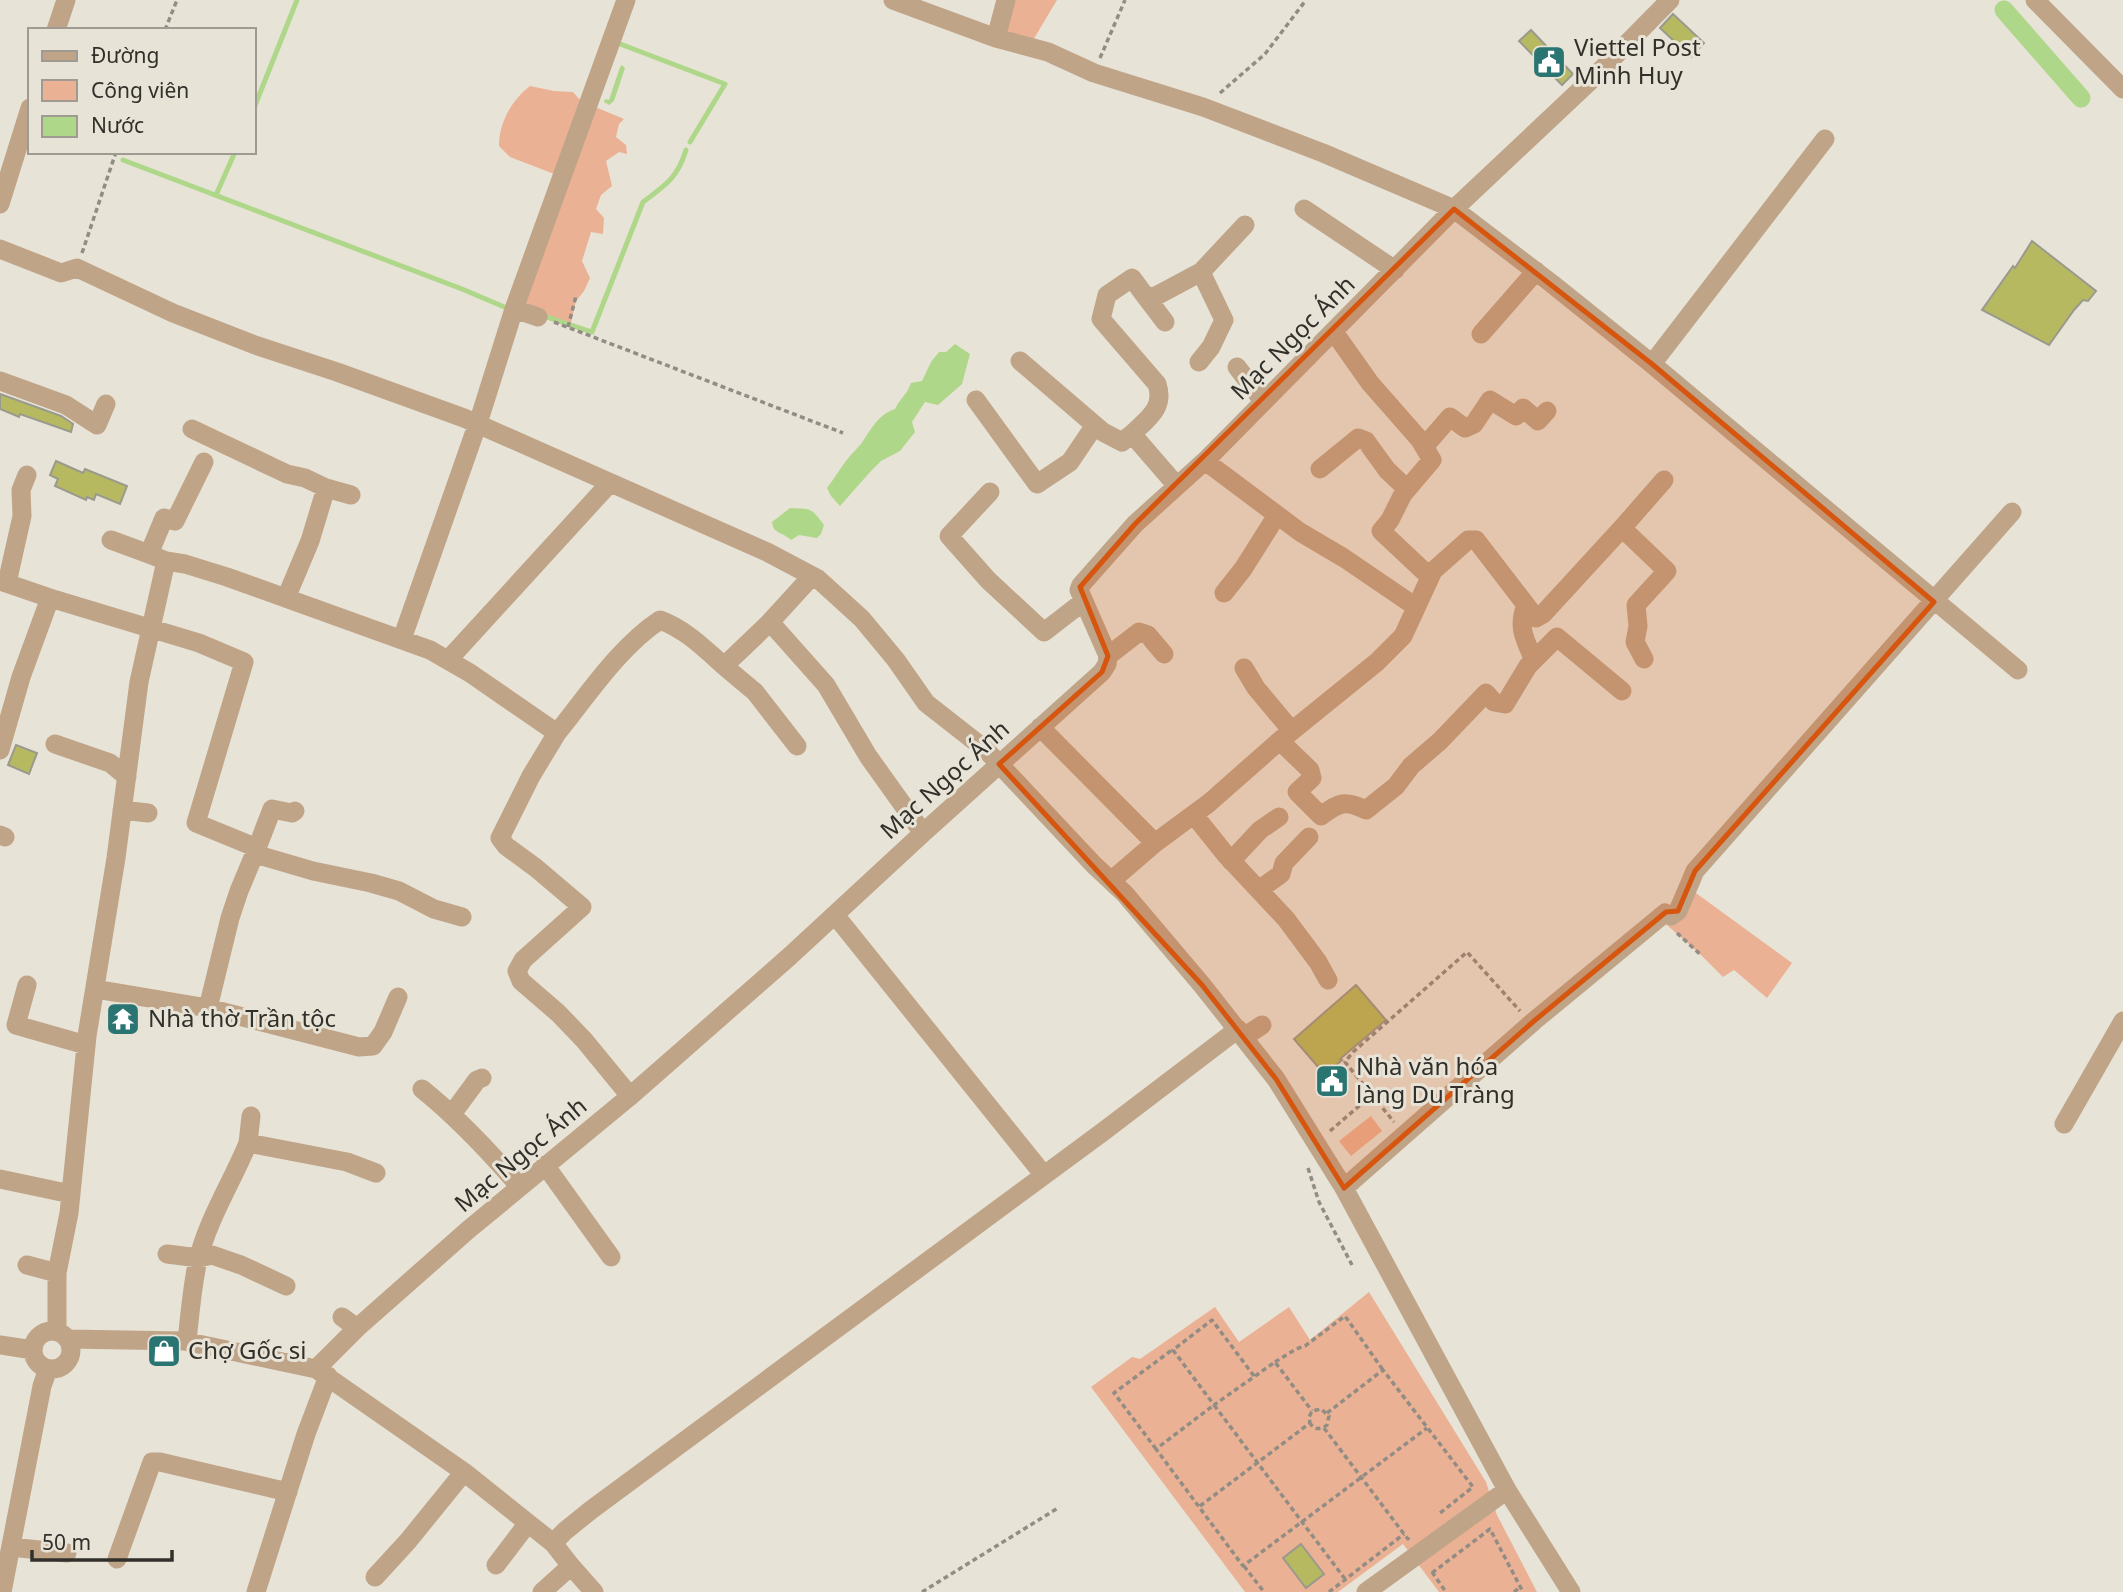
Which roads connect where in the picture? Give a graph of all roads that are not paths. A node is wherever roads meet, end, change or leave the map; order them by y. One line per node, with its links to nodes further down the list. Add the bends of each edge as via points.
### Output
1 (66, 0): 7 (street)
2 (626, 0): 21 (street)
3 (893, 0): 8 (street)
4 (1006, 0): 8 (street)
5 (1670, 0): 14 (street, Mạc Ngọc Ánh)
6 (2035, 0): 9 (street)
7 (57, 28)
8 (996, 38): 14 (street, via 1203,107)
9 (2123, 89)
10 (28, 114): 12 (street)
11 (1825, 139): 28 (street)
12 (0, 204)
13 (1304, 209): 17 (street)
14 (1454, 209): 17 (street, Mạc Ngọc Ánh); 18 (street)
15 (1245, 225): 19 (street)
16 (0, 249): 35 (street, via 61,274 77,268 255,345)
17 (1395, 270): 24 (street, Mạc Ngọc Ánh)
18 (1536, 271): 25 (street); 28 (street)
19 (1201, 272): 20 (street); 27 (street, via 1224,320)
20 (1146, 297): 23 (street); 38 (street, via 1132,278 1107,295 1101,319 1157,384 1160,394 1159,405)
21 (514, 309): 22 (street); 35 (street)
22 (538, 317)
23 (1165, 322)
24 (1334, 332): 32 (street, Mạc Ngọc Ánh); 39 (street)
25 (1481, 334)
26 (1020, 360): 36 (street)
27 (1199, 362)
28 (1652, 364): 63 (street)
29 (1237, 367): 32 (street)
30 (0, 381): 33 (street, via 66,405 97,425)
31 (976, 400): 36 (street, via 1037,484 1070,462)
32 (1263, 401): 40 (street, Mạc Ngọc Ánh)
33 (106, 404)
34 (1547, 411): 39 (street, via 1538,421 1523,408 1516,416 1490,401 1474,424 1465,428 1450,417)
35 (477, 424): 45 (street); 68 (street)
36 (1095, 425): 38 (street, via 1122,442)
37 (192, 429): 47 (street)
38 (1132, 434): 46 (street)
39 (1424, 447): 48 (street, via 1432,460)
40 (1205, 461): 46 (street, Mạc Ngọc Ánh); 52 (street)
41 (204, 462): 55 (street, via 175,521 164,518)
42 (1320, 469): 48 (street, via 1358,438 1366,441)
43 (27, 475): 58 (street, via 21,490 22,516)
44 (1664, 480): 53 (street)
45 (609, 484): 56 (street); 72 (street)
46 (1177, 486): 62 (street, Mạc Ngọc Ánh, via 1135,524 1082,585 1079,590)
47 (326, 488): 50 (street); 61 (street)
48 (1407, 489): 57 (street, via 1381,531)
49 (990, 492): 62 (street, via 949,536 1044,632)
50 (351, 495)
51 (2012, 512): 63 (street)
52 (1277, 515): 59 (street); 65 (street)
53 (1622, 528): 64 (street, via 1544,614 1536,618); 71 (street, via 1667,572 1636,605 1635,642)
54 (111, 540): 55 (street)
55 (157, 557): 61 (street); 67 (street)
56 (812, 576): 66 (street); 84 (street, via 862,619 926,703)
57 (1430, 577): 64 (street, via 1468,540 1476,540); 65 (street)
58 (4, 582): 60 (street)
59 (1224, 593)
60 (50, 598): 67 (street); 83 (street)
61 (286, 598): 68 (street)
62 (1084, 601): 70 (street)
63 (1934, 602): 76 (street); 121 (street, via 1695,871 1678,911 1671,916 1665,913 1534,1021)
64 (1526, 605): 73 (street, via 1521,617 1523,637)
65 (1416, 607): 80 (street, via 1403,636 1377,662)
66 (770, 622): 74 (street); 91 (street, via 826,685 868,756)
67 (151, 629): 85 (street); 94 (street, via 244,662 197,823)
68 (402, 639): 72 (street)
69 (1164, 654): 70 (street, Mạc Ngọc Ánh, via 1148,635 1139,632)
70 (1108, 656): 78 (street, Mạc Ngọc Ánh, via 1102,672)
71 (1644, 659)
72 (448, 660): 79 (street)
73 (1534, 660): 77 (street, via 1557,637); 80 (street, via 1505,704 1494,702 1486,693 1396,786 1377,794 1366,810 1345,803 1321,816 1297,792 1312,778)
74 (724, 666): 79 (street, via 686,633 660,620 616,660); 82 (street, via 755,692)
75 (1244, 668): 80 (street)
76 (2018, 670)
77 (1622, 691)
78 (1040, 727): 84 (street, Mạc Ngọc Ánh); 93 (street)
79 (557, 733): 111 (street, via 500,838 582,907 523,960 517,971 521,981 584,1040)
80 (1286, 736): 89 (street)
81 (55, 744): 85 (street, via 110,763)
82 (797, 746)
83 (0, 750)
84 (999, 764): 91 (street, Mạc Ngọc Ánh); 96 (street)
85 (127, 777): 86 (street)
86 (122, 810): 88 (street); 102 (street, via 110,947)
87 (295, 811): 94 (street, via 272,809)
88 (148, 813)
89 (1194, 815): 93 (street); 95 (street)
90 (1279, 817): 95 (street)
91 (923, 833): 98 (street, Mạc Ngọc Ánh)
92 (1309, 837): 97 (street, via 1284,863 1281,874)
93 (1155, 843): 96 (street)
94 (256, 851): 99 (street, via 313,871 399,891); 104 (street, via 230,918)
95 (1231, 861): 97 (street)
96 (1111, 881): 107 (street)
97 (1260, 889): 100 (street)
98 (835, 915): 111 (street, Mạc Ngọc Ánh); 118 (street)
99 (462, 918)
100 (1328, 980)
101 (27, 985): 108 (street, via 16,1025)
102 (95, 989): 104 (street); 108 (street)
103 (398, 997): 104 (street, via 373,1046 359,1047)
104 (208, 1008)
105 (2123, 1021): 114 (street)
106 (1262, 1026): 107 (street)
107 (1241, 1033): 118 (street); 121 (street, via 1294,1105)
108 (86, 1045): 122 (street)
109 (482, 1078): 112 (street)
110 (422, 1089): 112 (street)
111 (630, 1096): 116 (street, Mạc Ngọc Ánh)
112 (452, 1114): 120 (street)
113 (251, 1116): 115 (street)
114 (2064, 1124)
115 (248, 1143): 117 (street, via 347,1162); 124 (street)
116 (545, 1165): 120 (street, Mạc Ngọc Ánh); 125 (street)
117 (376, 1173)
118 (1043, 1174): 139 (street, via 591,1510)
119 (0, 1178): 122 (street)
120 (520, 1187): 134 (street, Mạc Ngọc Ánh, via 349,1322)
121 (1344, 1188): 136 (street)
122 (71, 1194): 127 (street)
123 (167, 1254): 124 (street)
124 (199, 1258): 128 (street, via 212,1255); 130 (street)
125 (611, 1258)
126 (27, 1265): 127 (street)
127 (57, 1273): 129 (street)
128 (286, 1286)
129 (62, 1335): 130 (street); 132 (street, via 46,1332); 133 (street, via 71,1349 68,1360 60,1368)
130 (187, 1341): 134 (street)
131 (0, 1345): 132 (street)
132 (33, 1350): 133 (street, via 37,1362)
133 (48, 1369): 140 (street)
134 (322, 1373): 135 (street); 137 (street)
135 (464, 1472): 138 (street); 145 (street)
136 (1507, 1490): 150 (street); 151 (street)
137 (288, 1492): 142 (street, via 152,1462); 147 (street)
138 (528, 1523): 139 (street); 143 (street)
139 (553, 1544): 144 (street)
140 (11, 1547): 141 (street); 146 (street)
141 (66, 1553)
142 (117, 1559)
143 (496, 1565)
144 (571, 1566): 148 (street); 149 (street)
145 (374, 1577)
146 (2, 1592)
147 (256, 1592)
148 (542, 1592)
149 (594, 1592)
150 (1366, 1592)
151 (1572, 1592)

